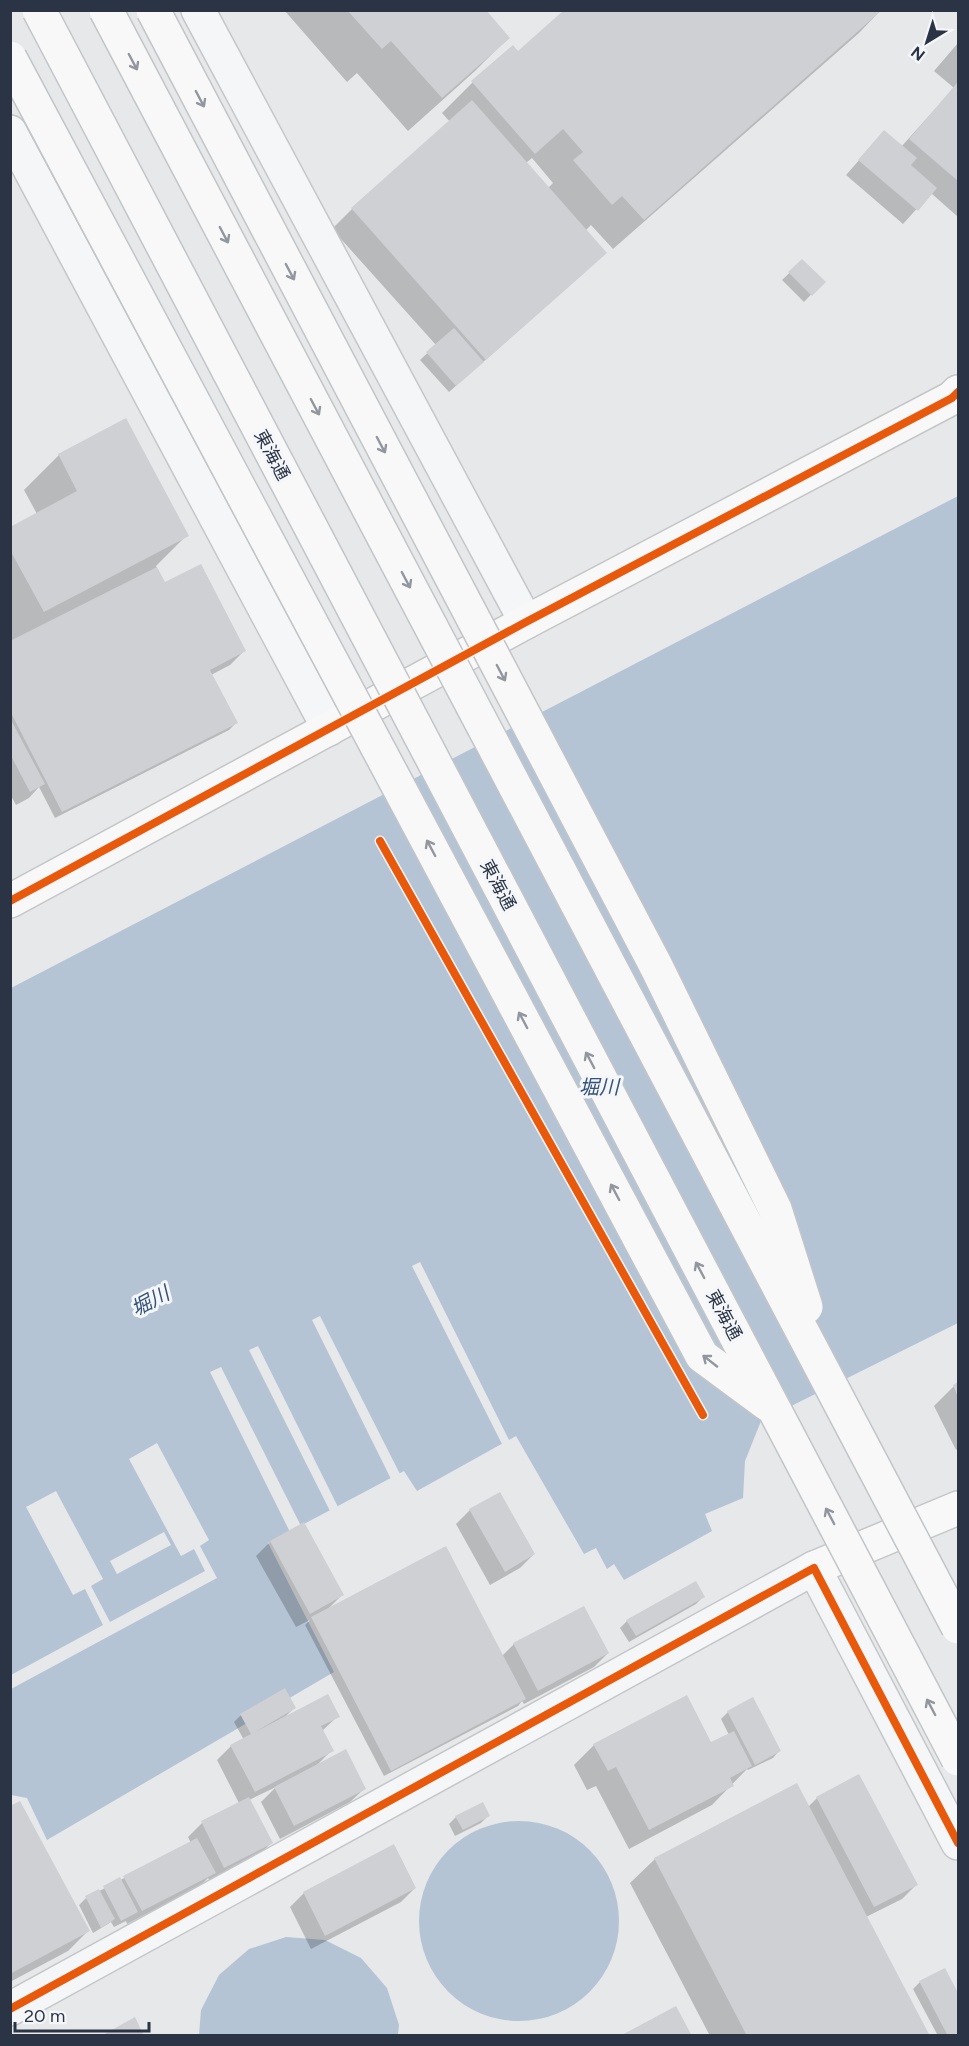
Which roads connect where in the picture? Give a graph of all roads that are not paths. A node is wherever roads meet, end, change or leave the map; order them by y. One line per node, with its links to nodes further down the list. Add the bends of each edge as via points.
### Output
1 (39, 10): 12 (main road, 東海通, one-way to 1, bridge)
2 (106, 10): 11 (main road, one-way to 11, bridge)
3 (153, 10): 11 (main road, one-way to 11, bridge, via 656,966 775,1209)
4 (198, 10): 8 (street)
5 (10, 58): 12 (main road, one-way to 5, bridge, via 702,1356)
6 (10, 132): 9 (street)
7 (958, 392): 8 (main road, via 942,404)
8 (526, 622): 9 (main road)
9 (329, 729): 10 (main road)
10 (10, 901)
11 (833, 1390): 15 (main road, bridge)
12 (773, 1409): 16 (main road, 東海通, one-way to 12, bridge)
13 (958, 1509): 14 (main road)
14 (814, 1568): 17 (street); 18 (street)
15 (958, 1628)
16 (958, 1759)
17 (958, 1843)
18 (10, 2009)

